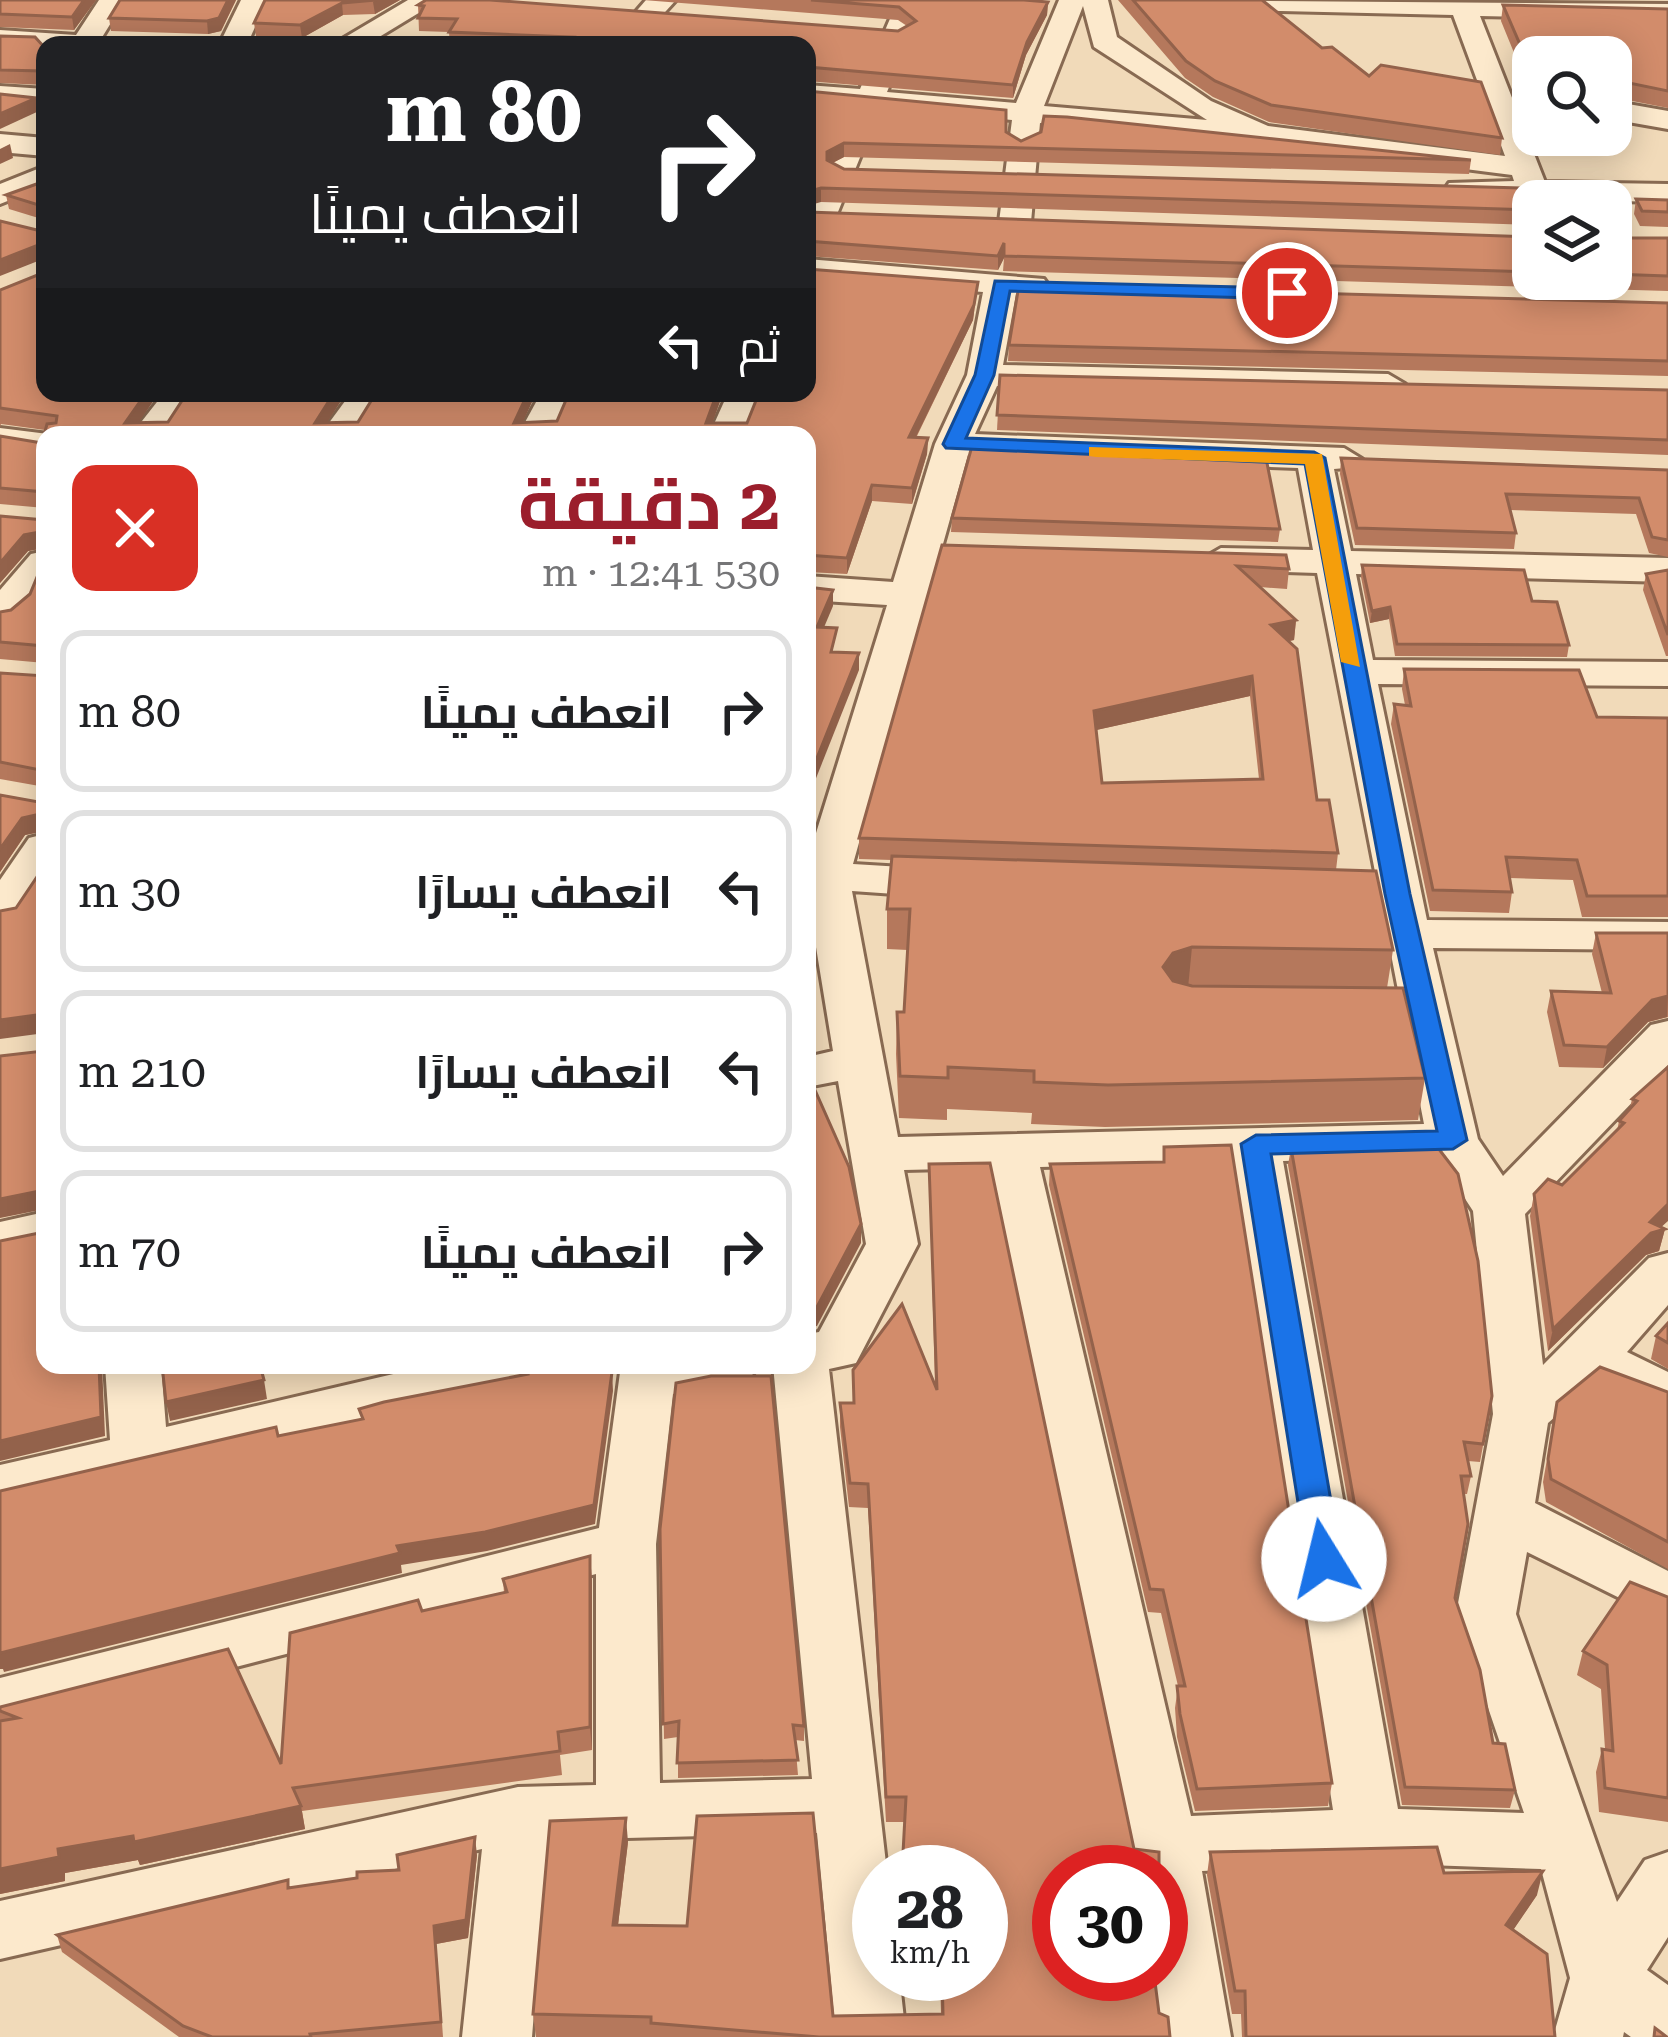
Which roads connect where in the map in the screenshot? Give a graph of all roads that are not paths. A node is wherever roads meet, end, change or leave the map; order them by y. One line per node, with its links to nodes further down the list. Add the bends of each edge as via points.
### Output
1 (112, 0): 13 (street)
2 (254, 0): 14 (street)
3 (427, 0): 15 (street)
4 (911, 0): 24 (street, via 887,31)
5 (1146, 0): 6 (street)
6 (1241, 1): 9 (street)
7 (1034, 2): 8 (street)
8 (1079, 2): 25 (street); 28 (street, via 1104,40 1201,106)
9 (1463, 7): 11 (street); 19 (street)
10 (643, 8): 12 (street); 16 (street)
11 (1668, 12)
12 (691, 16)
13 (89, 36)
14 (237, 36)
15 (362, 36)
16 (626, 36)
17 (0, 38): 18 (street)
18 (36, 41)
19 (1495, 90): 20 (street); 34 (street)
20 (1512, 93)
21 (0, 94): 23 (street)
22 (816, 94): 24 (street)
23 (36, 97)
24 (869, 98): 25 (street); 31 (street)
25 (1027, 112): 28 (street); 43 (street, via 1019,176 1027,222)
26 (1632, 114): 27 (street)
27 (1668, 120)
28 (1262, 134): 35 (street)
29 (0, 143): 30 (street)
30 (36, 146)
31 (850, 173): 32 (street); 41 (street)
32 (816, 175)
33 (36, 179): 40 (street)
34 (1530, 180)
35 (1512, 182)
36 (1512, 186): 37 (street)
37 (1440, 188)
38 (1632, 191): 39 (street)
39 (1668, 193)
40 (0, 195)
41 (821, 216): 42 (street); 44 (street)
42 (865, 218)
43 (972, 221)
44 (816, 228)
45 (816, 270): 46 (street)
46 (1001, 285): 47 (street); 48 (street)
47 (1073, 287)
48 (984, 375): 49 (street); 53 (street)
49 (1434, 385)
50 (175, 402): 51 (street)
51 (156, 426)
52 (24, 441): 56 (street)
53 (953, 444): 54 (street); 57 (street)
54 (1314, 458): 55 (street); 60 (street)
55 (1385, 461)
56 (0, 473)
57 (923, 548): 58 (street); 64 (street)
58 (968, 550)
59 (1173, 558): 60 (street)
60 (1333, 564): 61 (street); 66 (street)
61 (1668, 570)
62 (36, 573): 65 (street)
63 (816, 589): 64 (street)
64 (911, 595): 69 (street)
65 (0, 615)
66 (1354, 671): 67 (street); 71 (street)
67 (1668, 674)
68 (36, 860): 72 (street)
69 (817, 876): 70 (street); 75 (street)
70 (991, 886)
71 (1385, 907): 73 (street); 77 (street, via 1401,1010)
72 (0, 913)
73 (1668, 936)
74 (1668, 1036): 81 (street)
75 (860, 1060): 76 (street); 80 (street)
76 (816, 1070)
77 (1453, 1140): 78 (street); 81 (street)
78 (1256, 1144): 79 (street); 103 (street)
79 (1011, 1149): 80 (street); 105 (street)
80 (876, 1154): 85 (street, via 892,1244 837,1349)
81 (1499, 1210): 93 (street)
82 (36, 1232): 83 (street)
83 (0, 1240)
84 (1668, 1271): 86 (street)
85 (816, 1352)
86 (1589, 1357): 92 (street); 93 (street)
87 (134, 1374): 94 (street)
88 (436, 1374): 91 (street)
89 (650, 1374): 97 (street)
90 (802, 1374): 100 (street)
91 (401, 1378): 94 (street)
92 (1668, 1396)
93 (1521, 1414): 96 (street)
94 (140, 1454): 95 (street)
95 (0, 1487)
96 (1504, 1513): 98 (street); 104 (street, via 1486,1614)
97 (626, 1544): 99 (street); 101 (street)
98 (1668, 1599)
99 (0, 1703)
100 (847, 1805): 101 (street); 112 (street)
101 (628, 1811): 102 (street)
102 (518, 1814): 107 (street); 111 (street)
103 (1370, 1836): 104 (street); 105 (street)
104 (1567, 1842): 109 (street)
105 (1166, 1845)
106 (1668, 1880): 109 (street)
107 (0, 1930)
108 (1188, 1986): 113 (street)
109 (1596, 2008): 110 (street)
110 (1668, 2024)
111 (497, 2037)
112 (872, 2037)
113 (1196, 2037)

